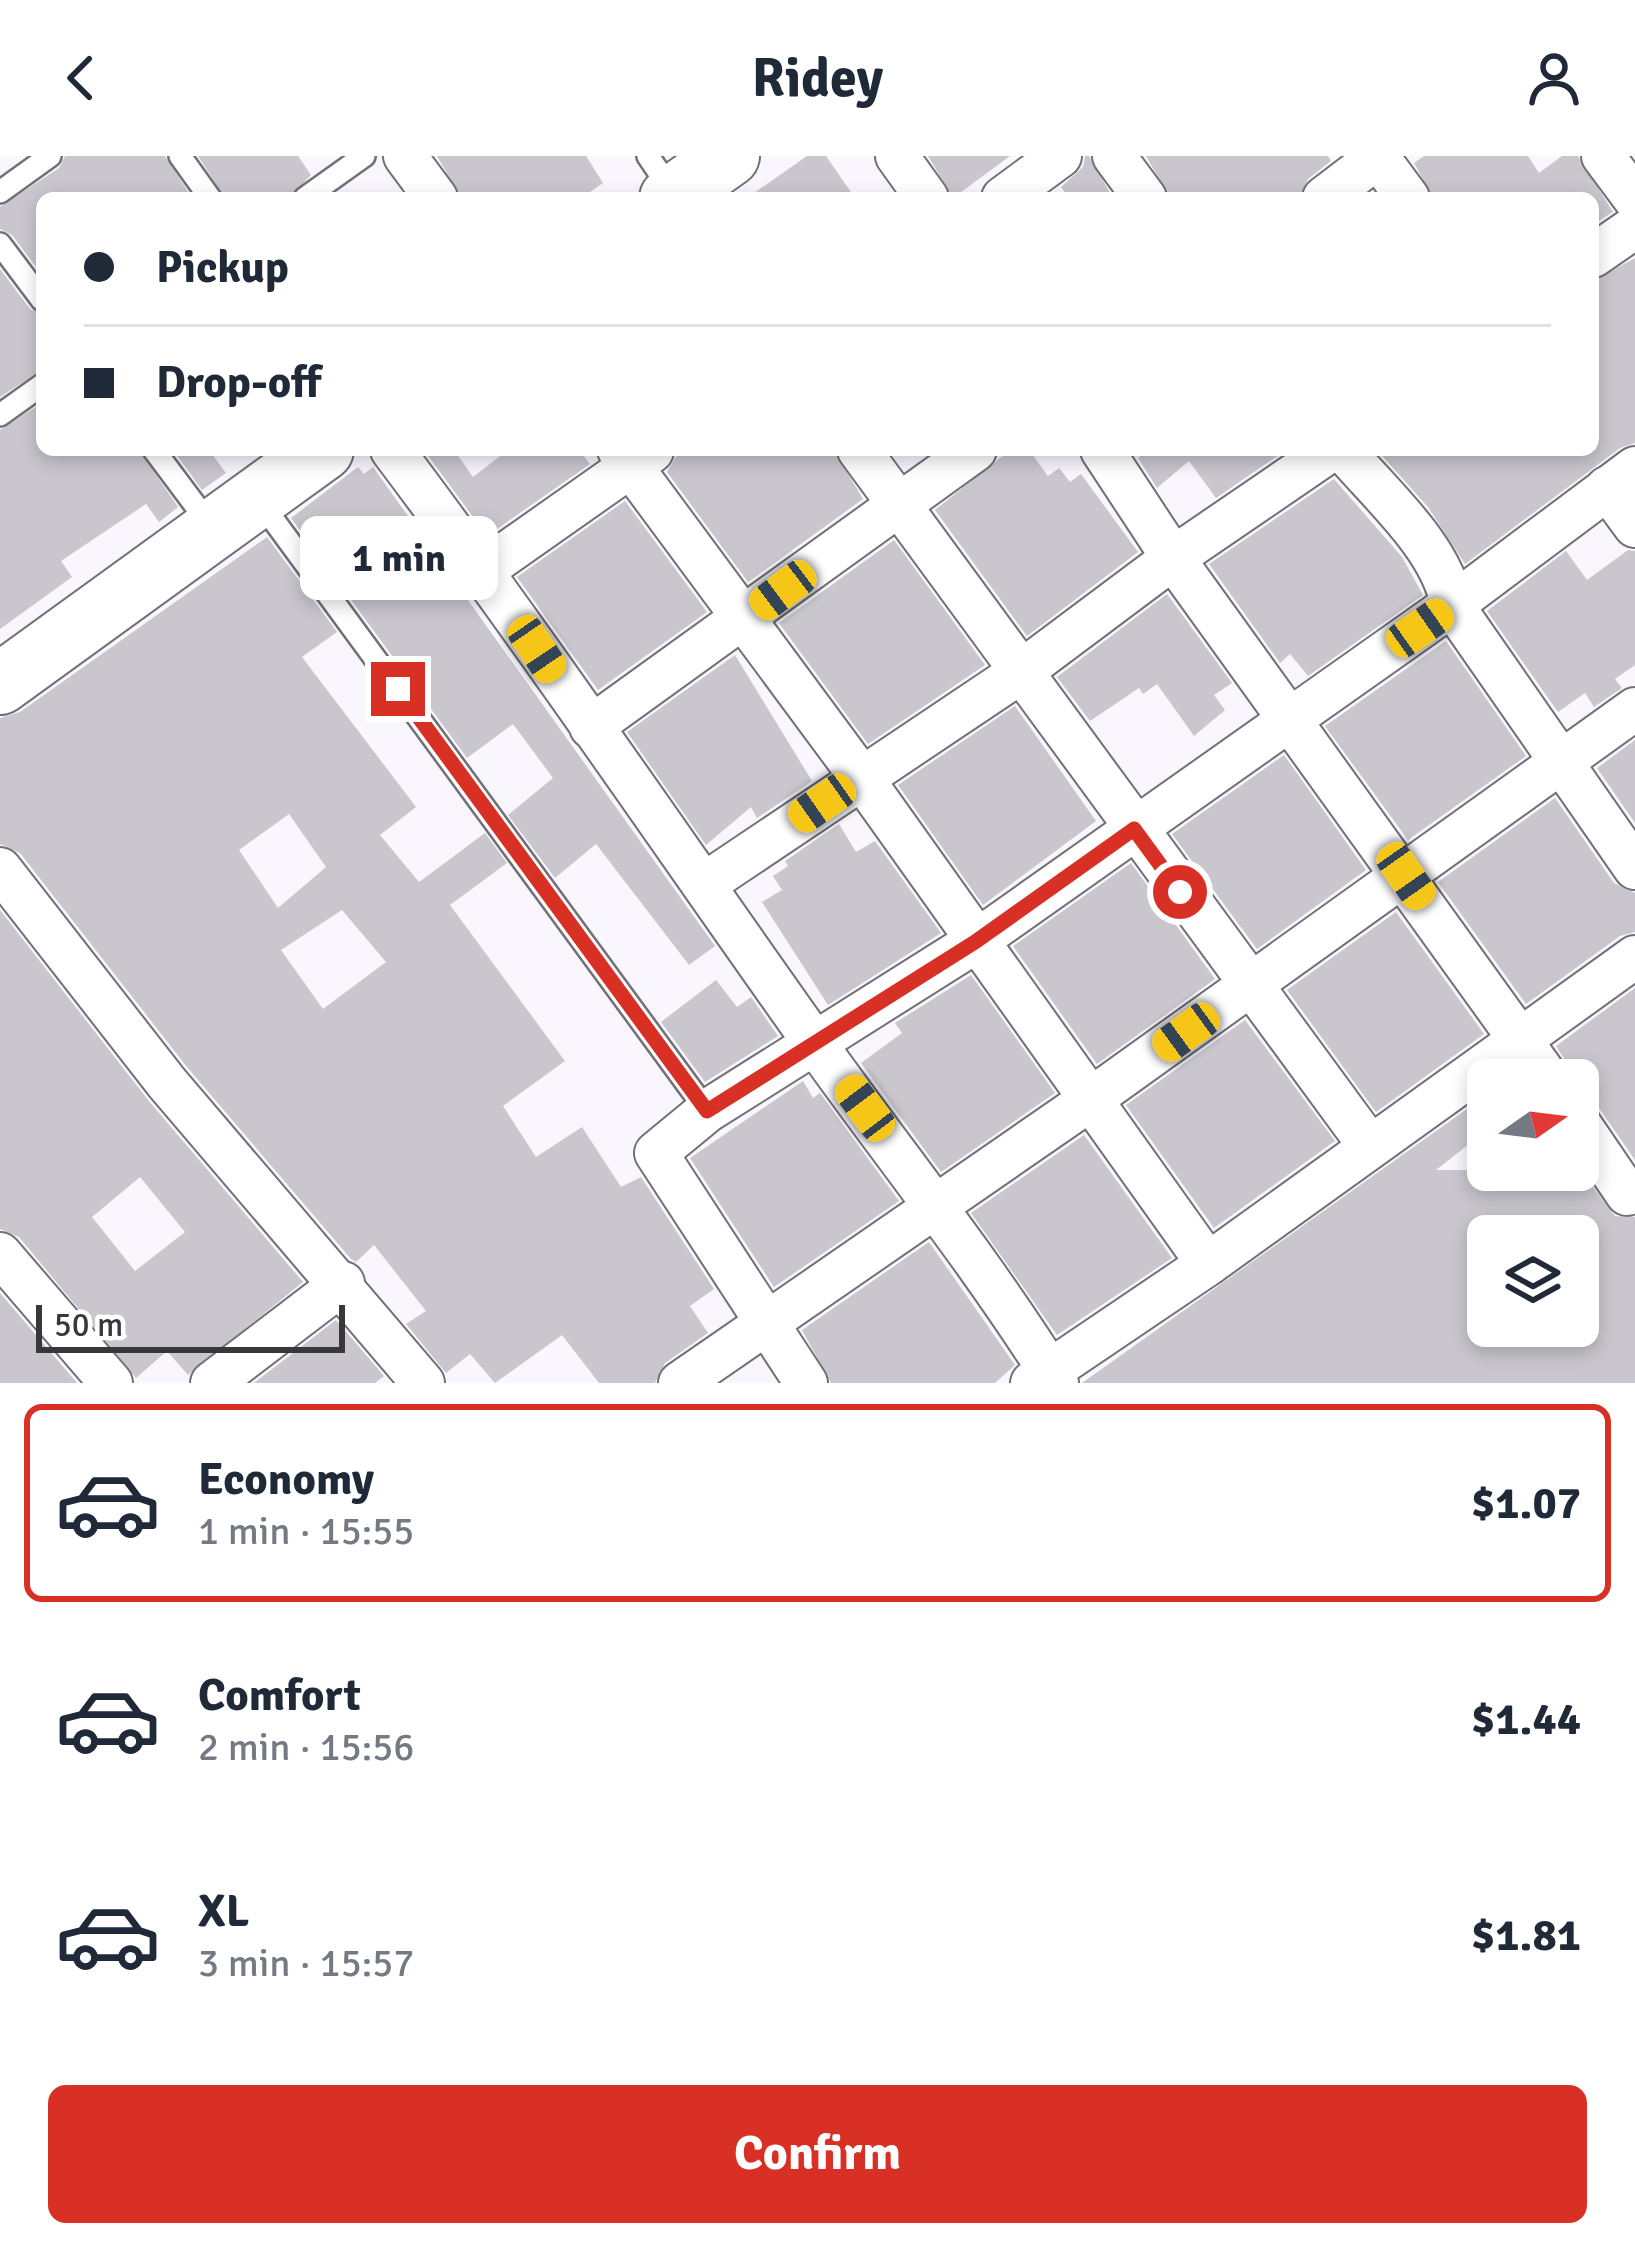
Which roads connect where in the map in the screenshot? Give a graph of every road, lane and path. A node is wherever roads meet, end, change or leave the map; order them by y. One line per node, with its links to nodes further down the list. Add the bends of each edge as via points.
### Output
1 (50, 156): 12 (lane)
2 (179, 156): 13 (lane)
3 (364, 156): 14 (lane)
4 (405, 156): 15 (street)
5 (728, 156): 11 (street)
6 (897, 156): 16 (street)
7 (1060, 156): 17 (street)
8 (1114, 156): 18 (street)
9 (1378, 156): 19 (street); 20 (street)
10 (1603, 156): 21 (street)
11 (667, 187)
12 (0, 192)
13 (206, 192)
14 (313, 192)
15 (432, 192)
16 (923, 192)
17 (1011, 192)
18 (1141, 192)
19 (1332, 192)
20 (1404, 192)
21 (1635, 199)
22 (1635, 226): 24 (street)
23 (0, 244): 25 (lane)
24 (1599, 252)
25 (36, 292)
26 (36, 389): 27 (lane)
27 (0, 415)
28 (162, 456): 40 (lane)
29 (314, 456): 40 (street)
30 (397, 456): 43 (street)
31 (633, 456): 43 (street)
32 (635, 456): 45 (street)
33 (864, 456): 39 (street)
34 (966, 456): 39 (street)
35 (1106, 456): 42 (street)
36 (1322, 456): 42 (street)
37 (1348, 456): 44 (street, via 1425,548)
38 (1621, 478): 41 (street); 44 (street)
39 (898, 504): 45 (street); 46 (street)
40 (235, 513): 47 (street); 65 (lane)
41 (1635, 526)
42 (1173, 558): 46 (street); 49 (street)
43 (483, 570): 50 (street)
44 (1453, 605): 49 (street); 51 (street)
45 (744, 619): 50 (street); 52 (street)
46 (1022, 671): 52 (street); 53 (street)
47 (0, 684)
48 (1635, 709): 51 (street)
49 (1293, 718): 53 (street); 56 (street)
50 (591, 728): 57 (street)
51 (1561, 765): 54 (street); 56 (street)
52 (861, 777): 57 (street); 58 (street)
53 (1134, 829): 58 (street); 60 (street)
54 (1635, 868)
55 (0, 869): 72 (street, via 167,1083)
56 (1406, 876): 60 (street); 61 (street)
57 (706, 883): 62 (street)
58 (975, 942): 62 (street); 64 (street)
59 (1635, 957): 61 (street)
60 (1250, 987): 64 (street); 66 (street)
61 (1519, 1036): 63 (street); 66 (street)
62 (815, 1044): 65 (street); 69 (street)
63 (1535, 1059)
64 (1091, 1099): 69 (street); 71 (street)
65 (707, 1111): 73 (street, via 656,1153)
66 (1369, 1145): 71 (street)
67 (1599, 1153): 68 (street)
68 (1628, 1194)
69 (939, 1205): 73 (street); 74 (street)
70 (0, 1254): 75 (street)
71 (1208, 1264): 74 (street)
72 (343, 1283): 76 (street); 77 (street)
73 (762, 1323): 78 (street); 79 (street)
74 (1046, 1379)
75 (111, 1383)
76 (212, 1383)
77 (423, 1383)
78 (680, 1383)
79 (806, 1383)

